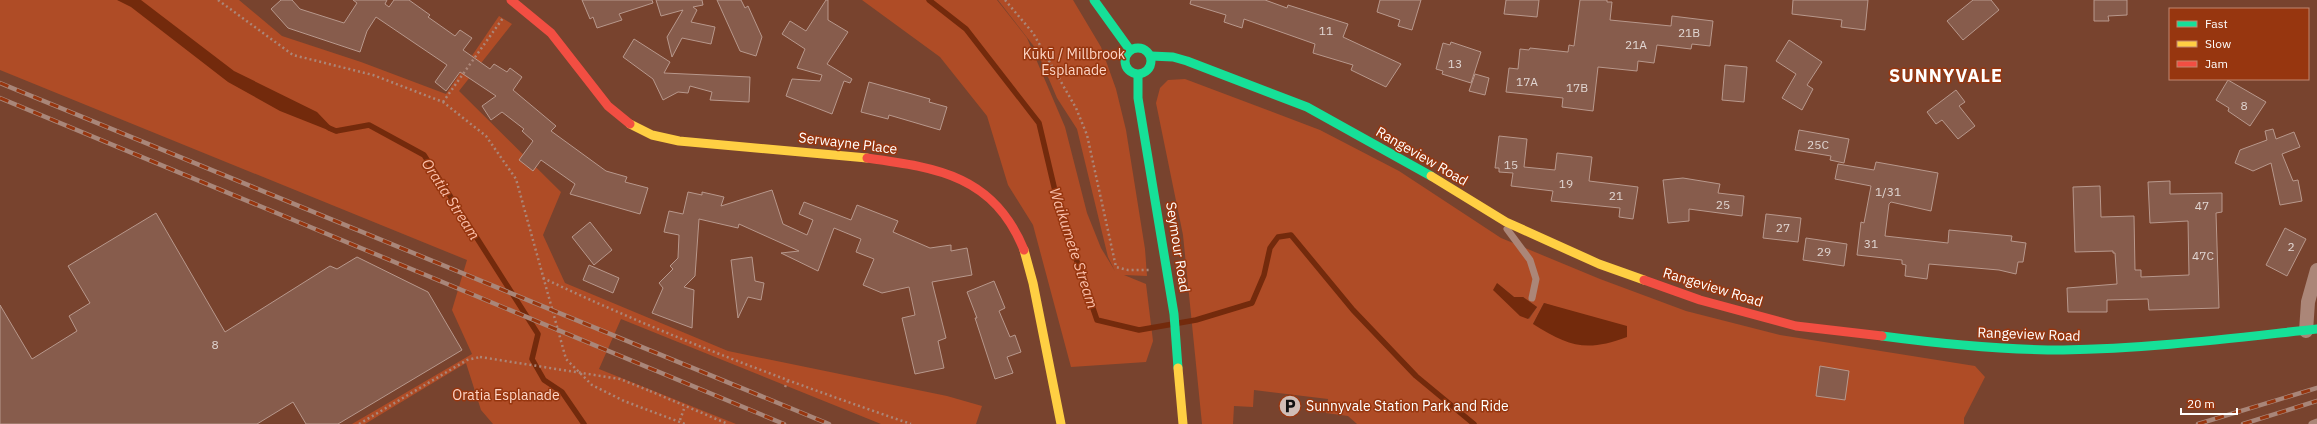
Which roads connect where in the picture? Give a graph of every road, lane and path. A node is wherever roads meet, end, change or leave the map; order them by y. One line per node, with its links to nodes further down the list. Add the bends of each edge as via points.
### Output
1 (218, 0): 9 (path, via 292,55 373,75)
2 (511, 0): 25 (street, Serwayne Place, via 546,27 558,40 595,93 608,106 634,127 651,134 669,140 898,162 948,175 971,184 990,197 1004,212 1022,244)
3 (1006, 0): 11 (path, via 1033,33 1087,134 1116,267)
4 (1094, 0): 6 (street)
5 (507, 14): 9 (path)
6 (1130, 50): 7 (street, via 1140,48); 8 (street, via 1125,60 1126,67 1131,73)
7 (1151, 56): 8 (street, via 1148,70); 10 (street, Rangeview Road, via 1163,55 1187,61 1307,107 1398,156)
8 (1138, 75): 26 (street, Seymour Road, via 1138,98 1174,314)
9 (442, 102): 13 (path, via 486,136 516,179)
10 (1499, 217): 14 (lane, via 1530,260 1536,279); 15 (street, Rangeview Road, via 1599,264 1700,300 1796,326 1954,345 2062,350 2130,348)
11 (1151, 270)
12 (2317, 270): 15 (street, via 2308,302)
13 (543, 278): 16 (path, via 614,312); 19 (path, via 566,359 592,385 624,401)
14 (1532, 298)
15 (2312, 330)
16 (788, 381): 17 (path); 24 (path)
17 (785, 387)
18 (684, 409): 19 (path)
19 (679, 422): 22 (path)
20 (2317, 422): 27 (lane)
21 (359, 424): 23 (path, bridge, via 467,360 480,357 620,379)
22 (685, 424)
23 (728, 424)
24 (911, 424)
25 (1061, 424)
26 (1183, 424)
27 (2312, 424)

